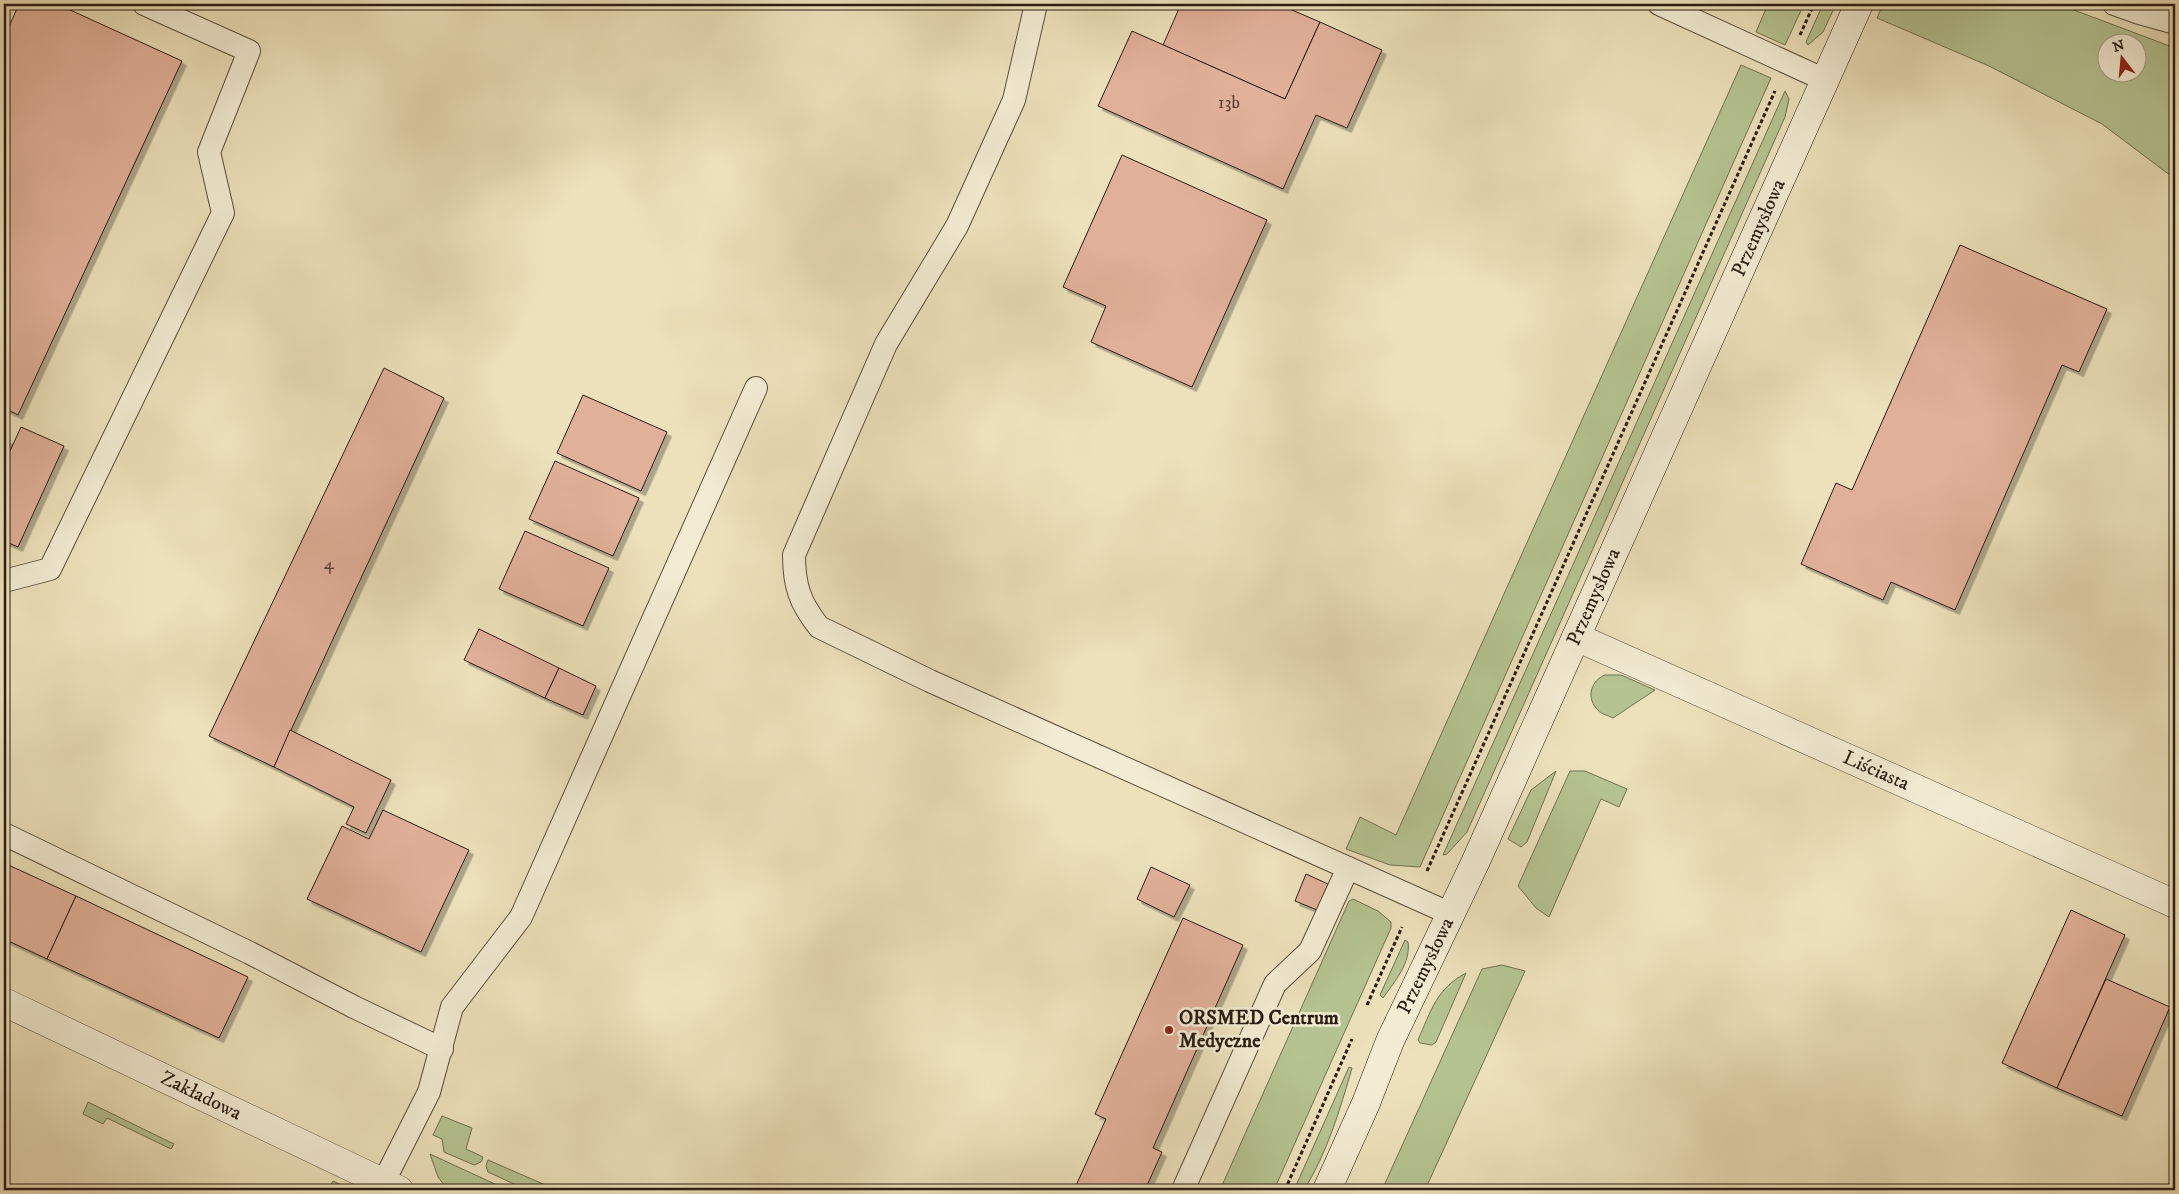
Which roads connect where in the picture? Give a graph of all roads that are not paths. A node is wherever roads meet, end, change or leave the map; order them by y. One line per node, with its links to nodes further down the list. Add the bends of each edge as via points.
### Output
1 (144, 4): 9 (lane, via 249,51 209,152 223,213 50,569)
2 (1036, 4): 12 (lane, via 1014,100 957,226 886,344 794,555 798,595 819,627)
3 (1659, 4): 7 (lane)
4 (1859, 4): 7 (street, Przemysłowa)
5 (2114, 4): 6 (lane)
6 (2175, 23)
7 (1825, 80): 10 (street, Przemysłowa)
8 (756, 388): 16 (lane, via 521,917 452,1007)
9 (4, 581)
10 (1576, 638): 13 (street, Liściasta); 14 (street, Przemysłowa)
11 (4, 834): 16 (lane)
12 (1348, 868): 14 (lane); 18 (lane, via 1310,951 1275,984)
13 (2175, 904)
14 (1451, 914): 19 (street, Przemysłowa, via 1390,1041)
15 (4, 1002): 17 (street, Zakładowa)
16 (442, 1049): 17 (lane, via 430,1092)
17 (391, 1187)
18 (1183, 1190)
19 (1327, 1190)

